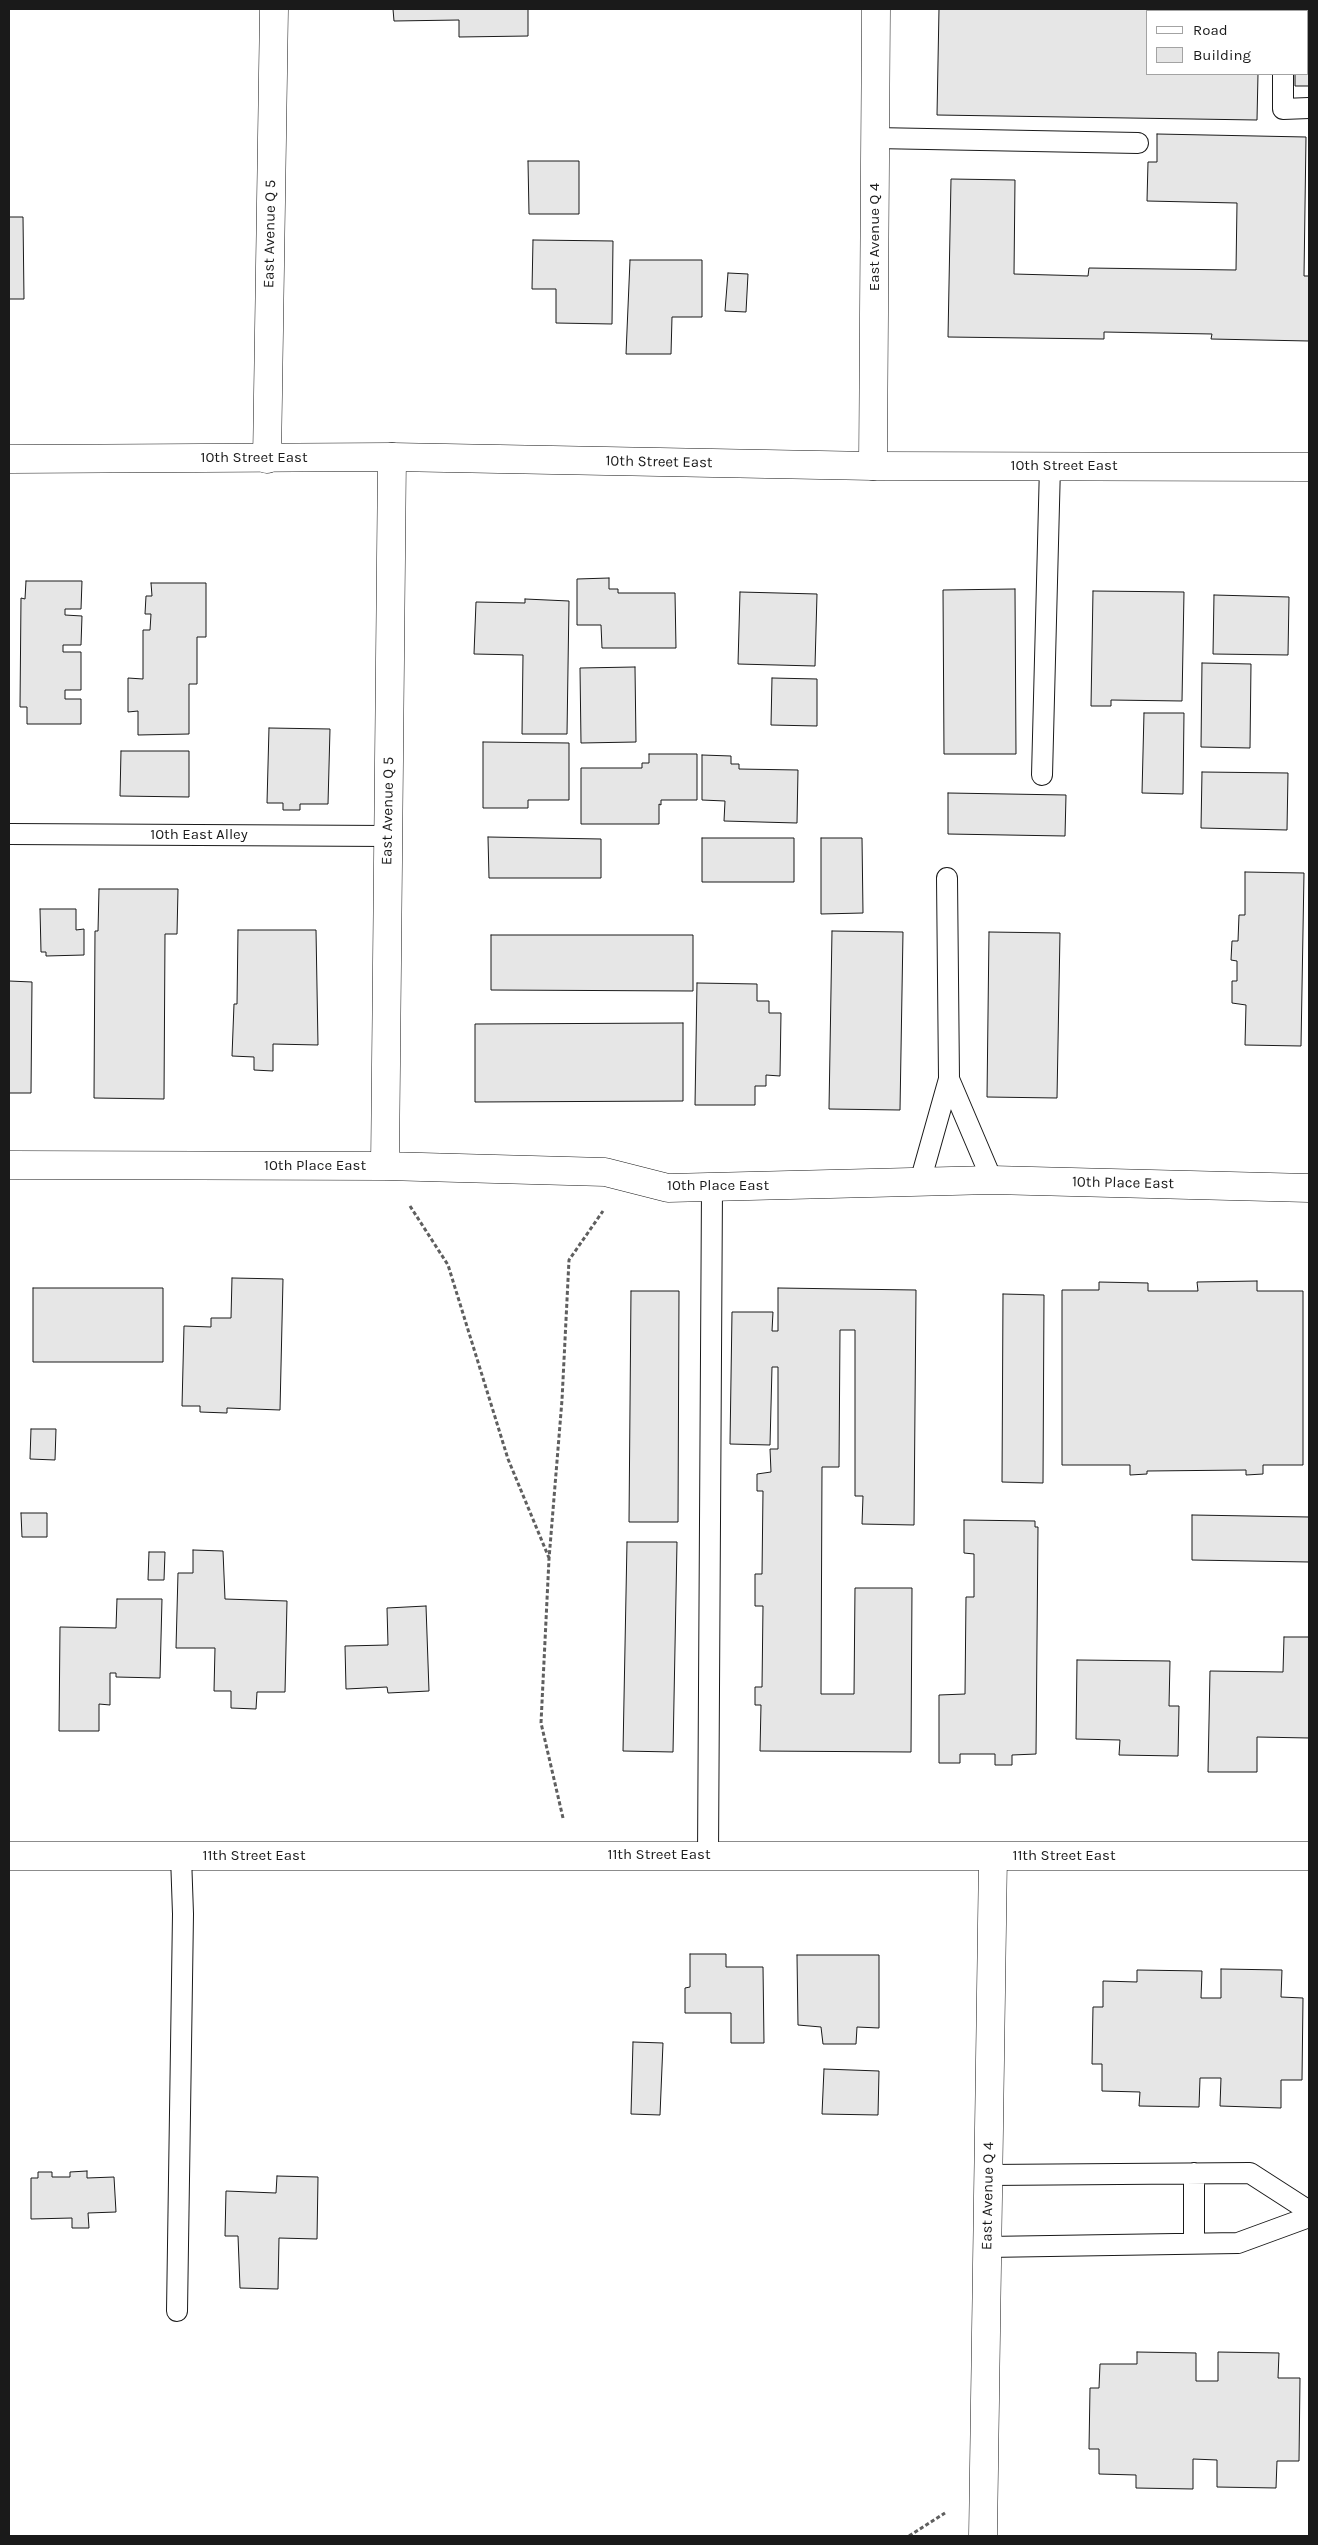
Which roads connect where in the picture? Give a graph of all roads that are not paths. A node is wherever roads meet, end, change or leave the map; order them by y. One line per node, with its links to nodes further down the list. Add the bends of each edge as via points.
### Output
1 (274, 9): 9 (street, East Avenue Q 5)
2 (876, 9): 5 (street, East Avenue Q 4)
3 (1283, 75): 4 (lane, via 1283,109)
4 (1309, 108)
5 (875, 138): 6 (lane); 10 (street, East Avenue Q 4)
6 (1138, 143)
7 (392, 456): 9 (street, 10th Street East); 10 (street, 10th Street East); 15 (street, East Avenue Q 5)
8 (9, 459): 9 (street, 10th Street East)
9 (267, 459)
10 (873, 466): 11 (street, 10th Street East)
11 (1050, 466): 12 (street, 10th Street East); 13 (lane)
12 (1309, 467)
13 (1042, 775)
14 (9, 834): 15 (lane, 10th East Alley)
15 (388, 836): 19 (street, East Avenue Q 5)
16 (947, 878): 17 (lane)
17 (949, 1079): 20 (lane); 21 (lane)
18 (9, 1165): 19 (street, 10th Place East)
19 (385, 1166): 22 (street, 10th Place East, via 605,1172 668,1188)
20 (992, 1180): 21 (street, 10th Place East); 23 (street, 10th Place East)
21 (920, 1182): 22 (street, 10th Place East)
22 (712, 1188): 24 (lane)
23 (1309, 1188)
24 (708, 1855): 26 (street, 11th Street East); 27 (street, 11th Street East)
25 (9, 1856): 26 (street, 11th Street East)
26 (180, 1856): 35 (lane, via 183,1914)
27 (994, 1856): 28 (street, 11th Street East); 30 (street, East Avenue Q 4)
28 (1309, 1856)
29 (1194, 2173): 30 (lane); 31 (lane, via 1250,2173); 33 (lane)
30 (988, 2175): 34 (street, East Avenue Q 4)
31 (1309, 2210)
32 (1309, 2217): 33 (lane, via 1238,2243)
33 (1194, 2243): 34 (lane)
34 (987, 2247): 36 (street, East Avenue Q 4)
35 (177, 2311)
36 (984, 2536)

